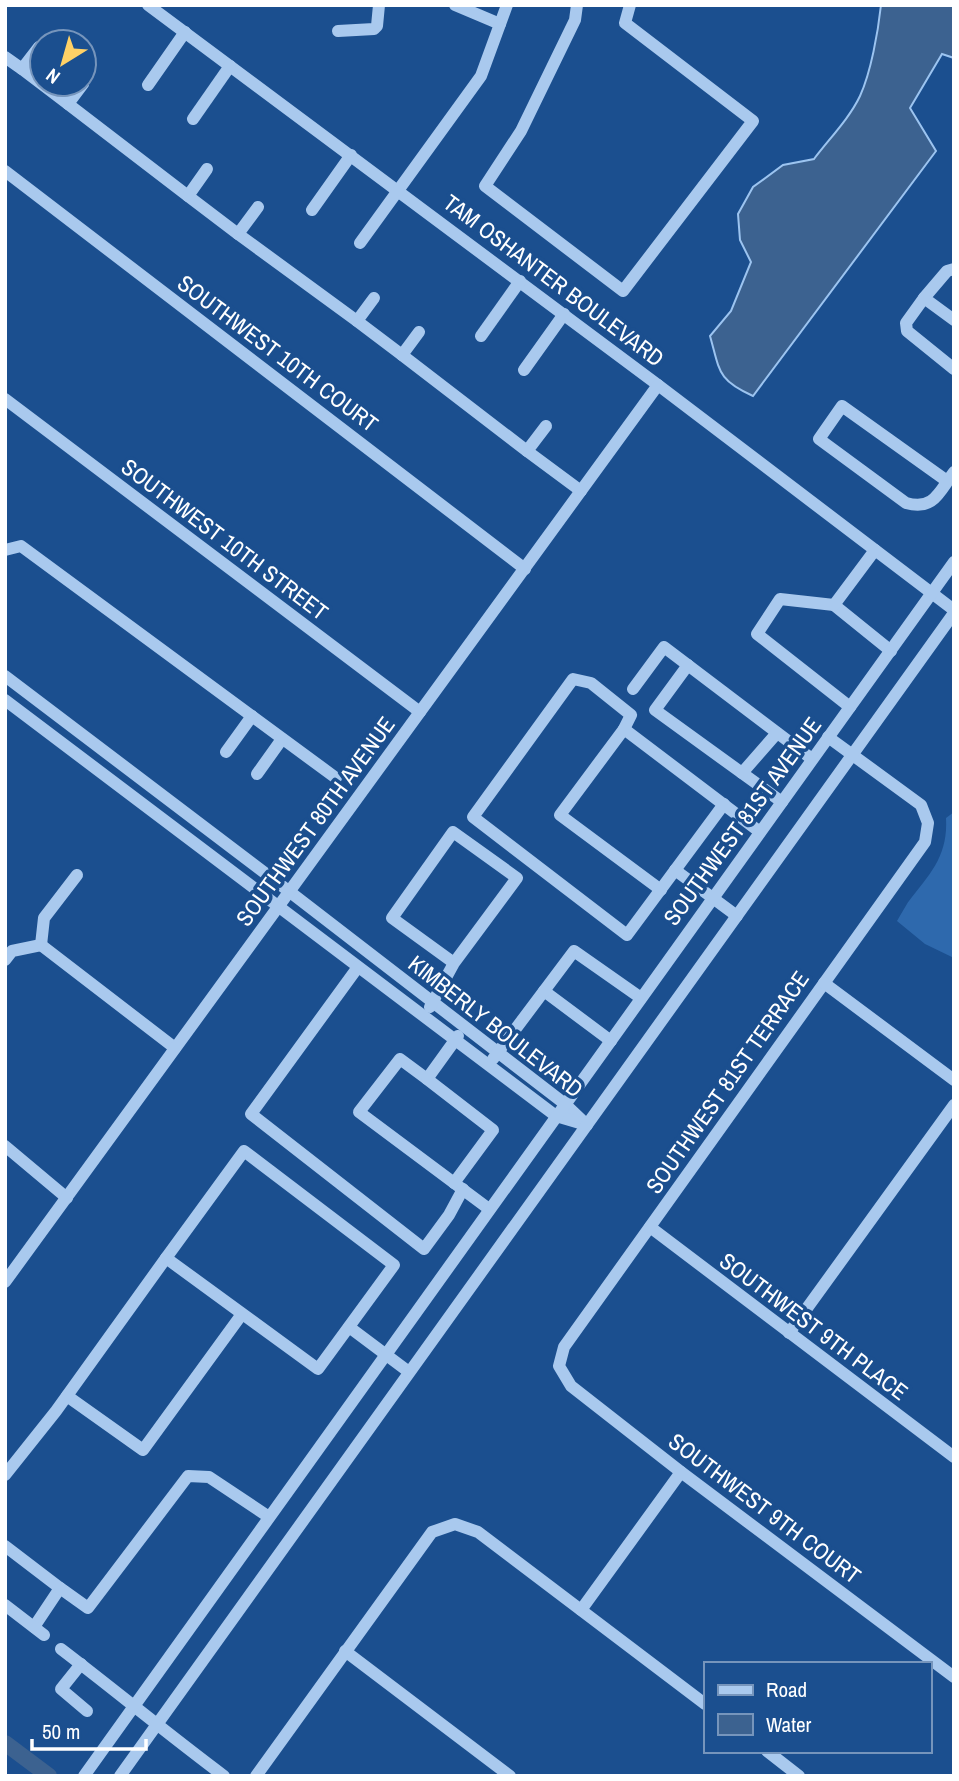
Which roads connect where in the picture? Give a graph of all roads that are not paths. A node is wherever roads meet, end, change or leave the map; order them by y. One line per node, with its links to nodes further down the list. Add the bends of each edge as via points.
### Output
1 (148, 5): 9 (street, TAM OSHANTER BOULEVARD)
2 (379, 5): 8 (street, via 374,29)
3 (456, 5): 7 (street)
4 (507, 5): 7 (street)
5 (578, 5): 6 (street, via 521,131 485,186 623,291 753,121 625,23)
6 (630, 5)
7 (500, 24): 21 (street, via 481,76)
8 (338, 31)
9 (185, 32): 12 (street, TAM OSHANTER BOULEVARD); 14 (street)
10 (5, 57): 13 (street)
11 (28, 61): 13 (street)
12 (230, 66): 17 (street); 18 (street, TAM OSHANTER BOULEVARD)
13 (22, 69): 16 (street)
14 (148, 85)
15 (73, 98): 16 (street)
16 (68, 104): 22 (street)
17 (193, 119)
18 (351, 155): 21 (street, TAM OSHANTER BOULEVARD); 24 (street)
19 (207, 169): 22 (street)
20 (5, 171): 48 (street, SOUTHWEST 10TH COURT)
21 (399, 191): 26 (street); 28 (street, TAM OSHANTER BOULEVARD)
22 (188, 196): 25 (street)
23 (258, 207): 25 (street)
24 (312, 211)
25 (238, 233): 33 (street)
26 (360, 243)
27 (954, 269): 30 (street)
28 (520, 281): 31 (street, TAM OSHANTER BOULEVARD); 35 (street)
29 (374, 298): 33 (street)
30 (924, 298): 32 (street); 37 (street, via 906,323 907,331)
31 (564, 314): 38 (street); 39 (street, TAM OSHANTER BOULEVARD)
32 (954, 320)
33 (357, 321): 36 (street)
34 (419, 332): 36 (street)
35 (481, 336)
36 (402, 355): 42 (street)
37 (954, 369)
38 (524, 370)
39 (658, 385): 44 (street, SOUTHWEST 80TH AVENUE); 46 (street, TAM OSHANTER BOULEVARD)
40 (5, 399): 58 (street, SOUTHWEST 10TH STREET)
41 (546, 426): 42 (street)
42 (527, 451): 44 (street)
43 (950, 476): 43 (street, via 932,502 920,507 906,503 818,439 842,406)
44 (581, 491): 48 (street, SOUTHWEST 80TH AVENUE)
45 (5, 550): 59 (street, via 21,546)
46 (875, 550): 49 (street, TAM OSHANTER BOULEVARD); 50 (street)
47 (954, 562): 49 (street, SOUTHWEST 81ST AVENUE)
48 (525, 569): 58 (street, SOUTHWEST 80TH AVENUE)
49 (932, 593): 51 (street, TAM OSHANTER BOULEVARD); 52 (street, SOUTHWEST 81ST AVENUE)
50 (834, 605): 52 (street); 57 (street, via 780,599 757,634)
51 (954, 612): 65 (street)
52 (891, 650): 57 (street, SOUTHWEST 81ST AVENUE)
53 (688, 665): 55 (street, via 664,647); 61 (street); 67 (street, via 655,710)
54 (5, 676): 76 (street, KIMBERLY BOULEVARD)
55 (633, 689)
56 (5, 700): 78 (street, KIMBERLY BOULEVARD)
57 (850, 707): 62 (street, SOUTHWEST 81ST AVENUE)
58 (420, 712): 76 (street, SOUTHWEST 80TH AVENUE)
59 (252, 716): 63 (street); 64 (street)
60 (624, 729): 71 (street); 75 (street, via 561,815); 75 (street, via 631,715 591,683 573,679 473,817 627,935)
61 (777, 733): 66 (street); 67 (street)
62 (828, 737): 65 (street); 66 (street, SOUTHWEST 81ST AVENUE)
63 (282, 739): 68 (street); 69 (street)
64 (226, 752)
65 (852, 755): 79 (street); 84 (street, SOUTHWEST 81ST TERRACE, via 921,805 928,823 925,842)
66 (812, 760): 70 (street, SOUTHWEST 81ST AVENUE)
67 (742, 773): 70 (street)
68 (257, 774)
69 (336, 778)
70 (782, 802): 72 (street, SOUTHWEST 81ST AVENUE)
71 (724, 804): 72 (street); 73 (street)
72 (760, 832): 77 (street, SOUTHWEST 81ST AVENUE)
73 (676, 870): 75 (street); 77 (street)
74 (77, 875): 80 (street, via 44,918)
75 (661, 890)
76 (290, 892): 78 (street, SOUTHWEST 80TH AVENUE); 87 (street, KIMBERLY BOULEVARD)
77 (713, 898): 79 (street); 86 (street, SOUTHWEST 81ST AVENUE)
78 (279, 907): 83 (street, KIMBERLY BOULEVARD); 92 (street, SOUTHWEST 80TH AVENUE)
79 (737, 916): 100 (street)
80 (41, 945): 81 (street, via 12,951); 92 (street)
81 (5, 960)
82 (454, 963): 82 (street, via 517,878 453,832 392,918); 87 (street)
83 (358, 967): 88 (street, KIMBERLY BOULEVARD); 102 (street, via 251,1114 424,1249 449,1215)
84 (824, 983): 96 (street); 105 (street, SOUTHWEST 81ST TERRACE)
85 (544, 991): 86 (street, via 574,951); 91 (street); 93 (street)
86 (641, 998): 91 (street, SOUTHWEST 81ST AVENUE)
87 (432, 1002): 88 (street); 89 (street, KIMBERLY BOULEVARD)
88 (425, 1017): 90 (street, KIMBERLY BOULEVARD)
89 (464, 1027): 90 (street); 93 (street, KIMBERLY BOULEVARD)
90 (455, 1040): 94 (street, KIMBERLY BOULEVARD); 95 (street)
91 (611, 1041): 97 (street, SOUTHWEST 81ST AVENUE)
92 (176, 1048): 103 (street, SOUTHWEST 80TH AVENUE)
93 (498, 1053): 94 (street); 97 (street, KIMBERLY BOULEVARD)
94 (488, 1066): 99 (street, KIMBERLY BOULEVARD)
95 (427, 1079): 102 (street, via 493,1130); 102 (street, via 400,1059 359,1112)
96 (954, 1080)
97 (565, 1104): 99 (street, SOUTHWEST 81ST AVENUE); 100 (street, KIMBERLY BOULEVARD)
98 (954, 1105): 110 (street)
99 (556, 1116): 100 (street, KIMBERLY BOULEVARD); 104 (street, SOUTHWEST 81ST AVENUE)
100 (587, 1125): 113 (street)
101 (5, 1146): 103 (street)
102 (458, 1186): 104 (street)
103 (67, 1198): 107 (street, SOUTHWEST 80TH AVENUE)
104 (489, 1209): 111 (street, SOUTHWEST 81ST AVENUE)
105 (650, 1227): 110 (street, SOUTHWEST 9TH PLACE); 112 (street, SOUTHWEST 81ST TERRACE, via 564,1347)
106 (166, 1258): 108 (street); 109 (street, via 244,1151 394,1265); 114 (street)
107 (5, 1283)
108 (242, 1314): 109 (street, via 318,1369); 114 (street, via 143,1450)
109 (349, 1327): 111 (street)
110 (789, 1333): 115 (street, SOUTHWEST 9TH PLACE)
111 (385, 1354): 113 (street); 118 (street, SOUTHWEST 81ST AVENUE)
112 (559, 1366): 116 (street, SOUTHWEST 9TH COURT, via 571,1386)
113 (410, 1372): 130 (street)
114 (67, 1396): 117 (street)
115 (954, 1457)
116 (681, 1472): 122 (street); 126 (street, SOUTHWEST 9TH COURT)
117 (5, 1475)
118 (269, 1517): 120 (street, via 209,1477 188,1476 88,1608); 128 (street, SOUTHWEST 81ST AVENUE)
119 (5, 1546): 120 (street)
120 (60, 1588): 121 (street, via 39,1631)
121 (5, 1605)
122 (582, 1610): 124 (street, via 478,1532 455,1524 432,1532); 127 (street)
123 (61, 1649): 125 (street)
124 (345, 1651): 135 (street); 136 (street)
125 (81, 1664): 128 (street); 129 (street, via 61,1689)
126 (954, 1677)
127 (704, 1703)
128 (134, 1705): 130 (street); 132 (street, SOUTHWEST 81ST AVENUE)
129 (87, 1712)
130 (156, 1726): 133 (street); 134 (street)
131 (770, 1753): 137 (street)
132 (83, 1776)
133 (120, 1776)
134 (224, 1776)
135 (256, 1776)
136 (510, 1776)
137 (799, 1776)

